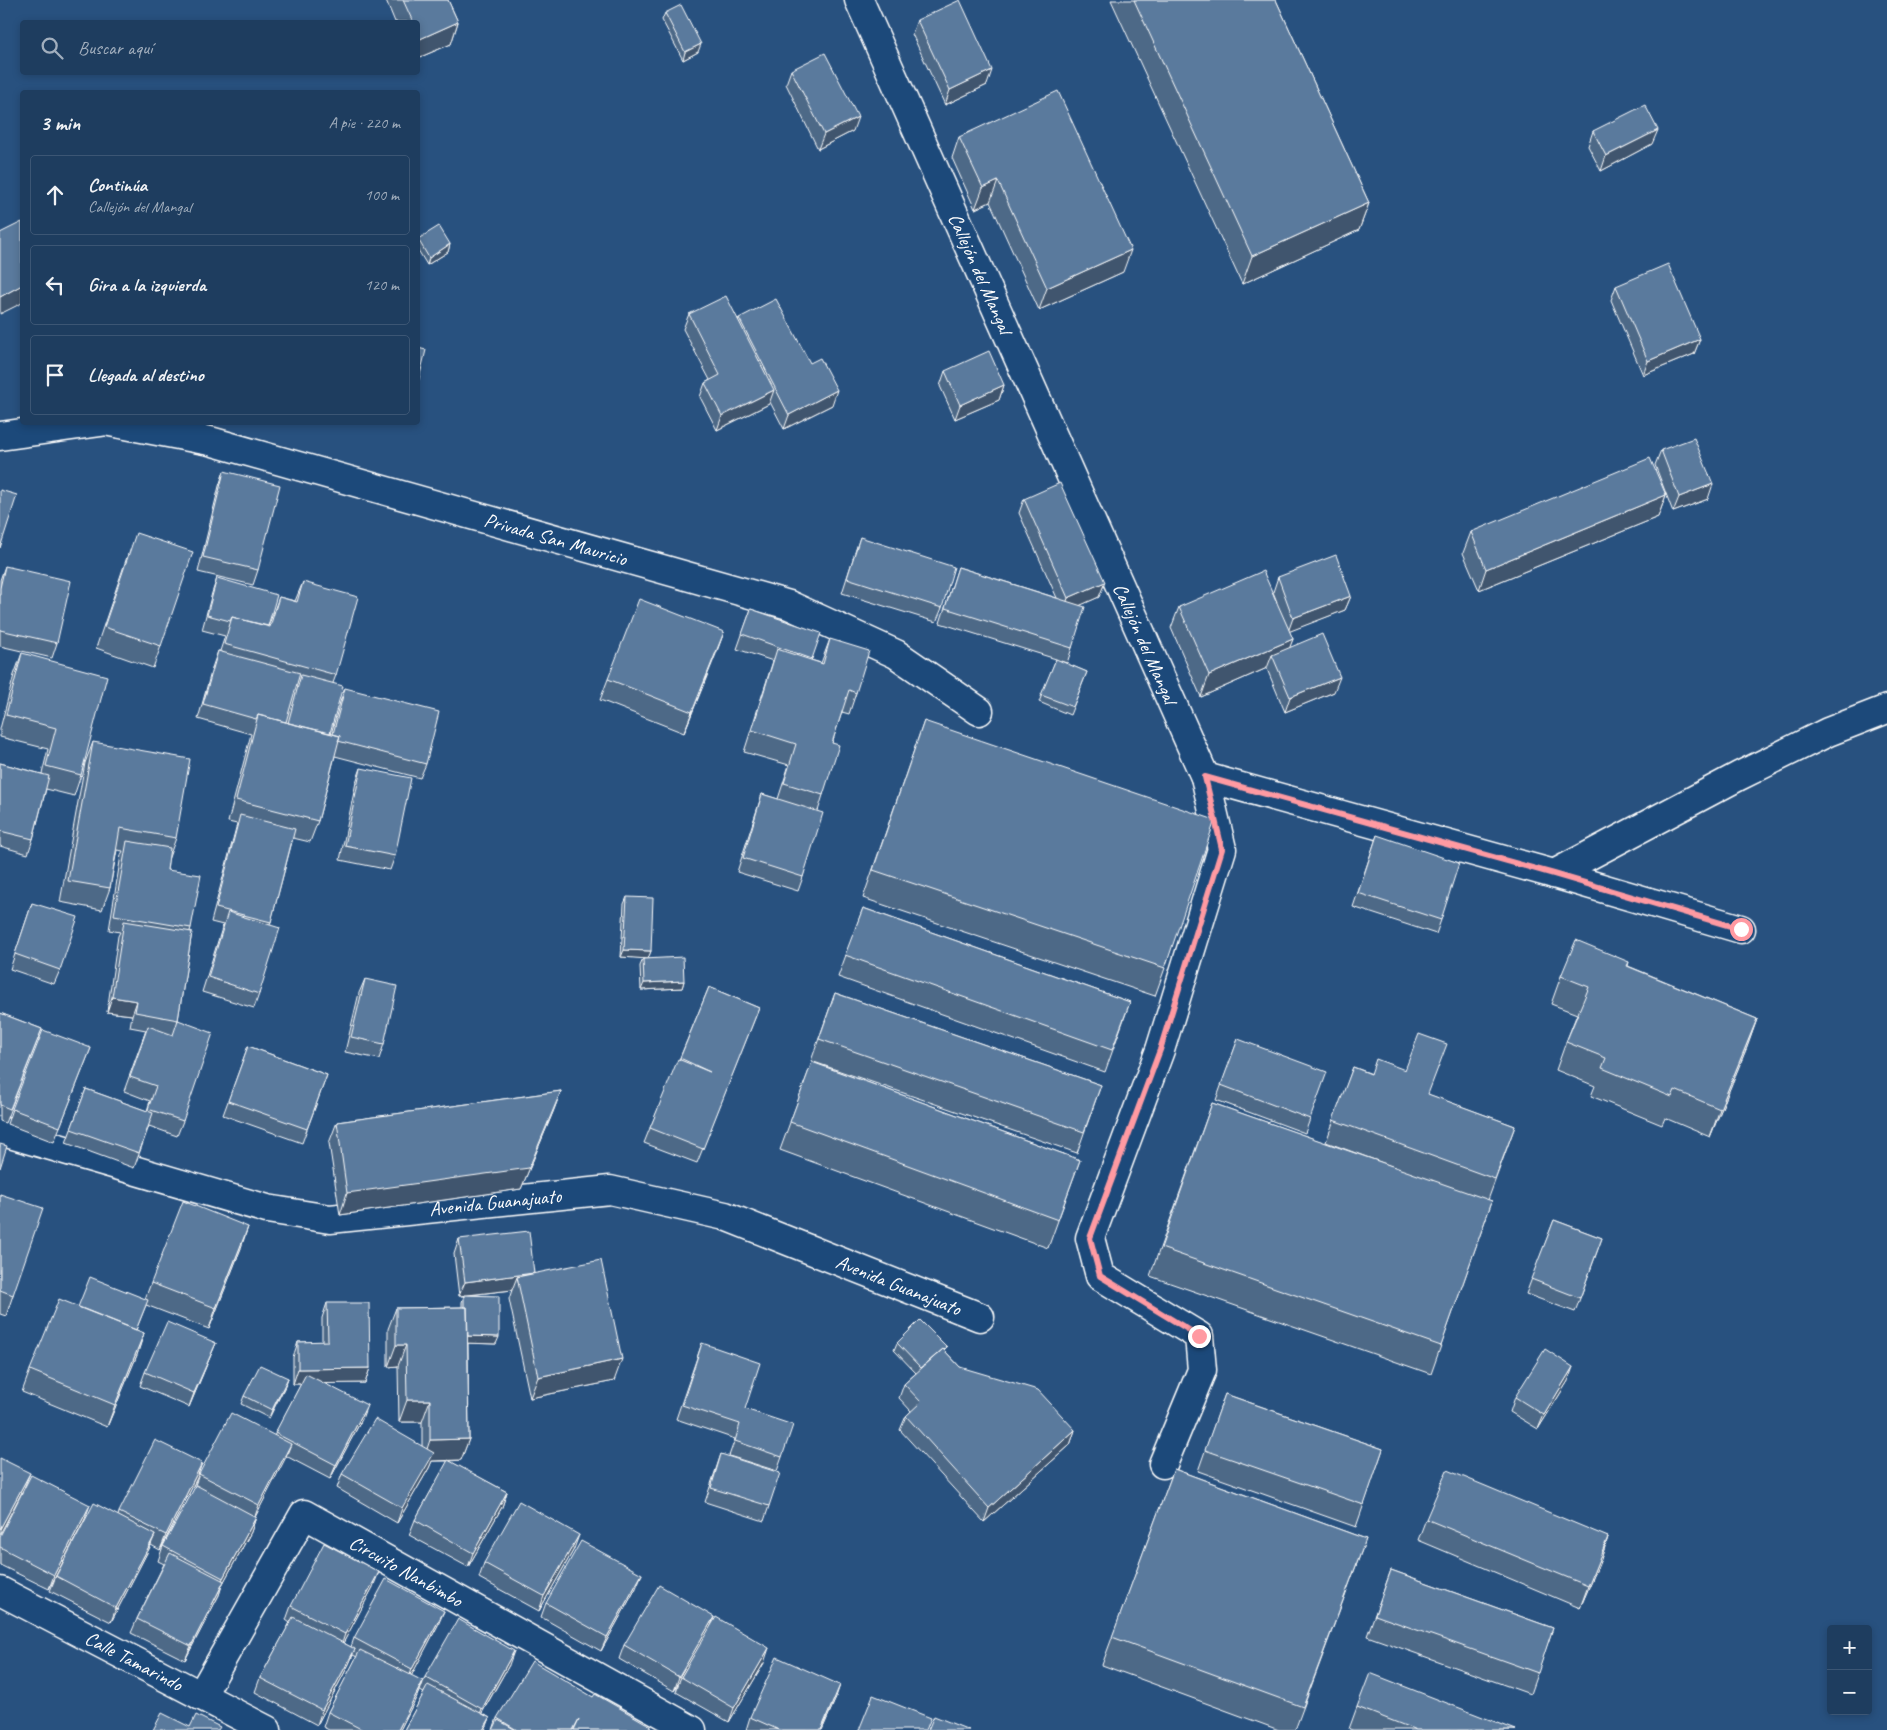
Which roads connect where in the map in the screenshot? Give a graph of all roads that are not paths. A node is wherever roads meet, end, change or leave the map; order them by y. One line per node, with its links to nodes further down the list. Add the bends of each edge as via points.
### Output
1 (859, 0): 7 (street, Callejón del Mangal)
2 (79, 425): 4 (street)
3 (126, 425): 6 (street, Privada San Mauricio, via 210,441 789,605 896,654)
4 (0, 436)
5 (1887, 709): 8 (street, via 1828,732 1739,776)
6 (979, 711)
7 (1205, 777): 8 (street); 12 (street, Callejón del Mangal, via 1222,849 1160,1050 1090,1238 1100,1276 1199,1336 1202,1370)
8 (1554, 874): 9 (street)
9 (1741, 929)
10 (0, 1131): 11 (street, Avenida Guanajuato, via 267,1209 330,1219 610,1190 725,1216)
11 (980, 1317)
12 (1163, 1464)
13 (0, 1593): 14 (street, Calle Tamarindo)
14 (200, 1696): 15 (street, Calle Tamarindo); 16 (street, Circuito Nanbimbo, via 304,1514)
15 (268, 1730)
16 (692, 1730)

